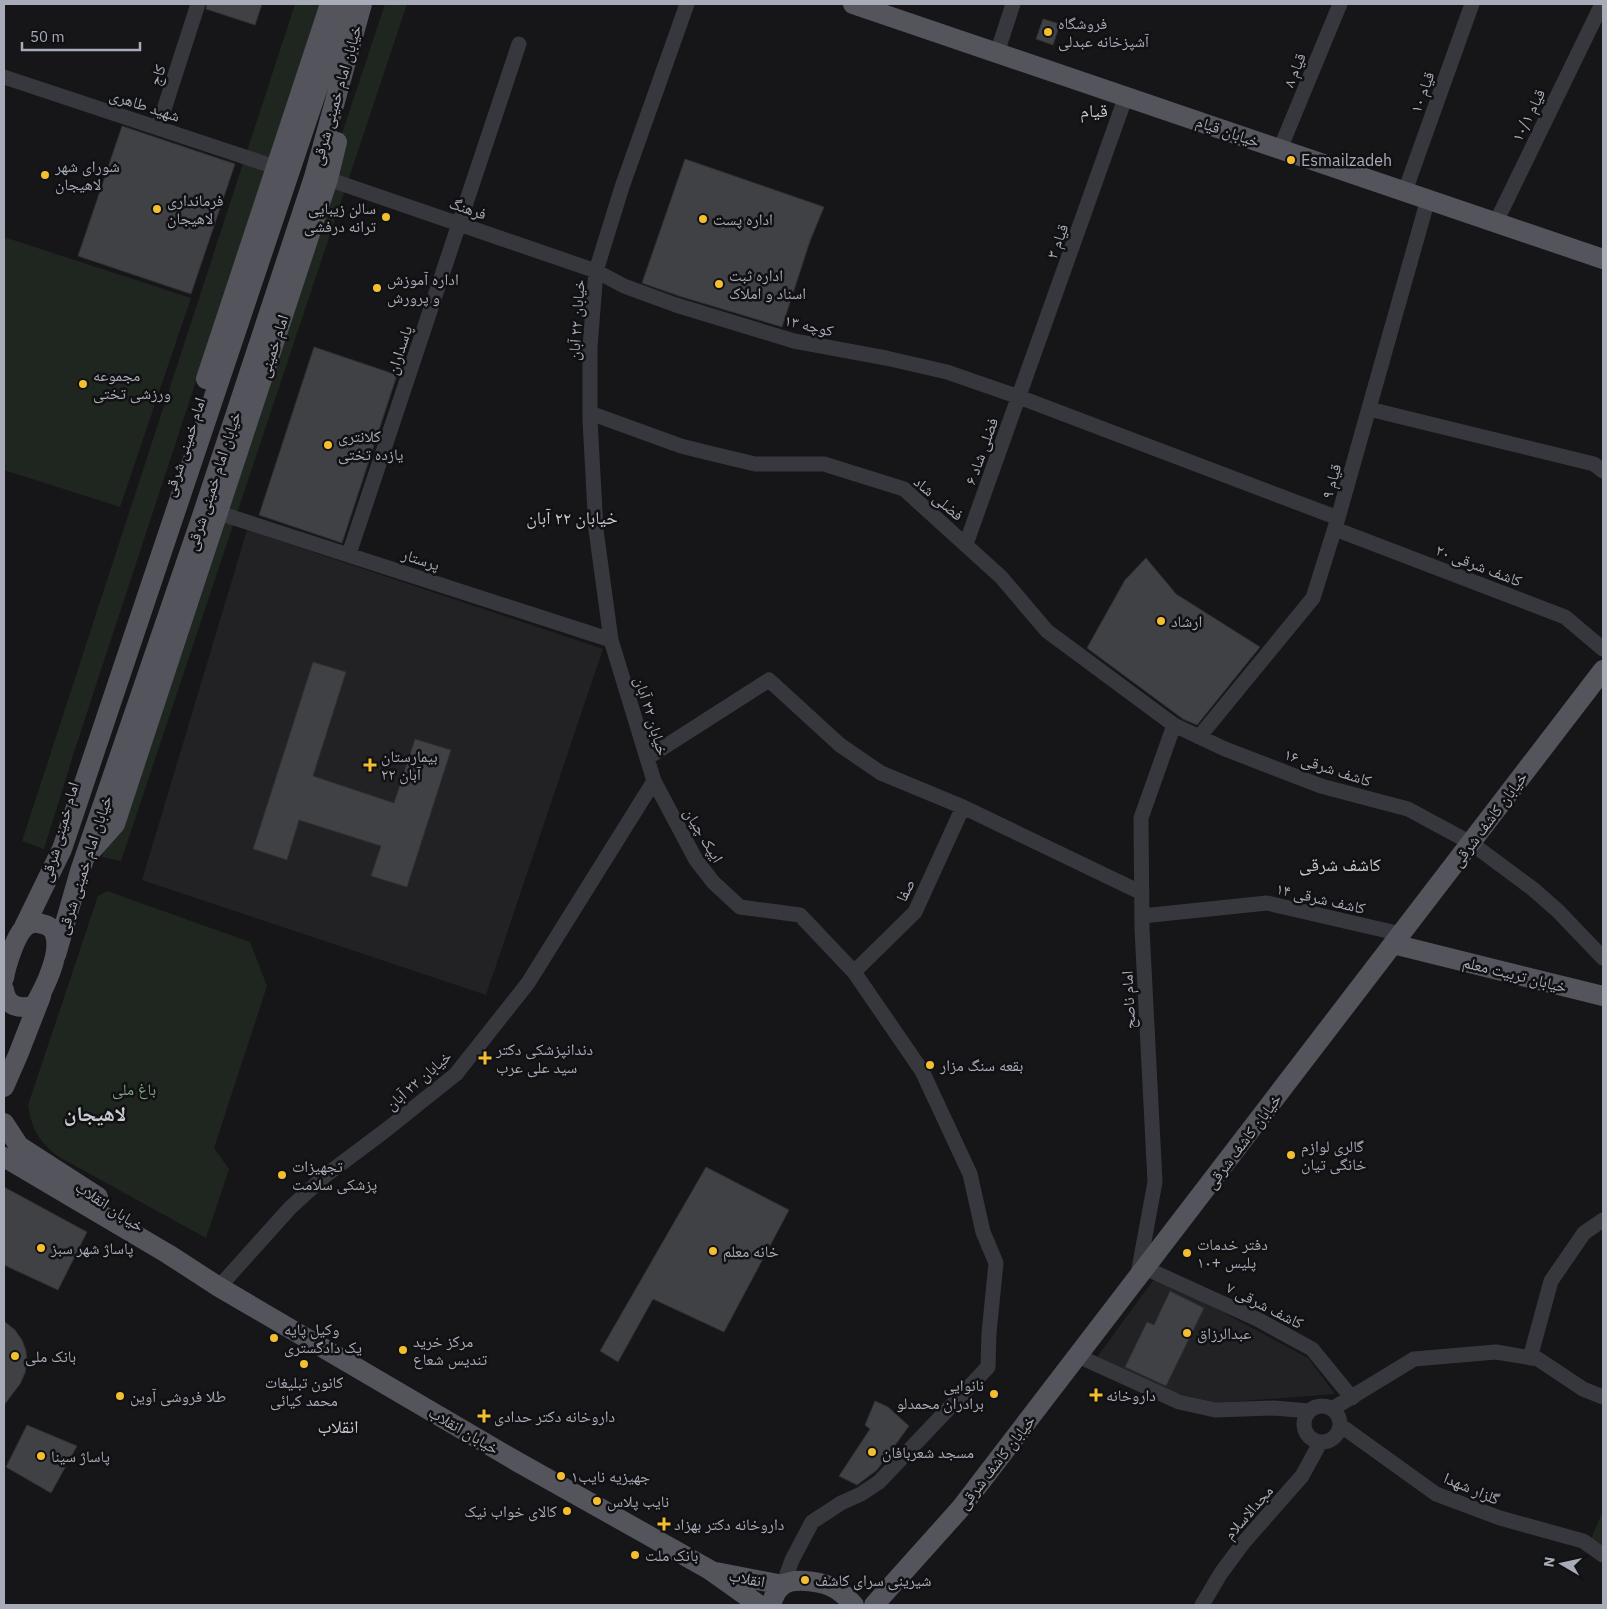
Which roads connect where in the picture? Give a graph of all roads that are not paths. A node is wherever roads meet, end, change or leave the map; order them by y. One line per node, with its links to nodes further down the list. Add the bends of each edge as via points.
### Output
1 (330, 4): 19 (main road, امام خمینی شرقی)
2 (346, 4): 45 (main road, خیابان امام خمینی شرقی, via 62,849)
3 (362, 4): 44 (main road, خیابان امام خمینی شرقی, via 310,186 202,516)
4 (370, 4): 20 (main road)
5 (687, 4): 26 (street, خیابان ۲۲ آبان)
6 (853, 4): 14 (main road, خیابان قیام)
7 (1013, 4): 14 (street)
8 (1340, 4): 18 (street, قیام ۸)
9 (1472, 4): 21 (street, قیام ۱۰)
10 (1602, 4): 12 (street, قیام ۱۰/۱)
11 (193, 5): 17 (street, کاج)
12 (1598, 26): 23 (street, قیام ۱۰/۱)
13 (519, 44): 24 (street, پاسداران)
14 (997, 52): 16 (main road, خیابان قیام)
15 (4, 77): 17 (street, شهید طاهری)
16 (1126, 96): 18 (main road, خیابان قیام); 27 (street, قیام ۳)
17 (158, 128): 19 (street, شهید طاهری)
18 (1280, 149): 21 (main road, خیابان قیام)
19 (275, 167): 45 (main road, امام خمینی شرقی, via 46,863)
20 (328, 178): 24 (street, فرهنگ); 31 (main road, امام خمینی)
21 (1406, 191): 22 (main road, خیابان قیام)
22 (1428, 199): 23 (main road, خیابان قیام); 28 (street, قیام ۹)
23 (1496, 222): 25 (main road, خیابان قیام)
24 (460, 223): 26 (street, فرهنگ); 34 (street, پاسداران)
25 (1603, 259)
26 (596, 271): 27 (street, کوچه ۱۳, via 624,286 794,341 947,372); 29 (street, خیابان ۲۲ آبان, via 590,347)
27 (1019, 397): 32 (street, کوچه ۱۳); 33 (street, فضلی شاد ۶)
28 (1370, 409): 30 (street); 32 (street, قیام ۹)
29 (590, 413): 33 (street, فضلی شاد, via 681,446 755,464 824,464 896,486 904,489); 35 (street, خیابان ۲۲ آبان, via 596,530)
30 (1599, 468)
31 (219, 513): 34 (street, پرستار); 44 (main road, امام خمینی شرقی, via 115,824)
32 (1336, 523): 36 (street, کاشف شرقی ۲۰, via 1565,617); 39 (street, قیام ۹, via 1314,598)
33 (966, 544): 38 (street, فضلی شاد, via 1047,631)
34 (349, 554): 35 (street, پرستار)
35 (611, 640): 40 (street, خیابان ۲۲ آبان)
36 (1603, 649)
37 (1603, 670): 43 (main road, خیابان کاشف شرقی)
38 (1174, 725): 39 (street, کاشف شرقی ۱۶); 46 (street, امام ناصح, via 1141,818)
39 (1199, 737): 43 (street, کاشف شرقی ۱۶, via 1321,786 1408,809)
40 (647, 758): 41 (street, خیابان ۲۲ آبان); 42 (street, via 769,680 840,745 880,773)
41 (654, 781): 53 (street, ایپک چیان, via 696,860 713,882 740,907 800,915); 62 (street, خیابان ۲۲ آبان, via 528,983 456,1074 326,1174 290,1208)
42 (963, 807): 46 (street); 53 (street, صفا, via 915,912)
43 (1471, 843): 49 (main road, خیابان کاشف شرقی); 52 (street, کاشف شرقی ۱۶, via 1533,889)
44 (85, 857): 51 (main road, خیابان امام خمینی شرقی)
45 (42, 891): 48 (main road, خیابان امام خمینی شرقی)
46 (1142, 893): 47 (street, امام ناصح)
47 (1142, 916): 49 (street, کاشف شرقی ۱۴, via 1266,903); 61 (street, امام ناصح, via 1155,1182)
48 (24, 927): 51 (main road, via 35,922 54,931); 54 (main road, خیابان امام خمینی شرقی, via 15,944)
49 (1402, 933): 50 (main road, خیابان تربیت معلم); 50 (main road); 61 (main road, خیابان کاشف شرقی)
50 (1428, 951): 56 (main road, خیابان تربیت معلم)
51 (56, 955): 55 (main road, خیابان امام خمینی شرقی)
52 (1603, 958)
53 (854, 972): 73 (street, ایپک چیان, via 922,1072 970,1174 983,1232 996,1263 988,1368 878,1482 812,1522)
54 (5, 979): 55 (main road, via 13,1006 34,1006)
55 (43, 990): 57 (main road)
56 (1603, 996)
57 (4, 1087)
58 (4, 1123): 62 (main road, خیابان انقلاب, via 19,1146 203,1266)
59 (4, 1158): 62 (main road, خیابان انقلاب)
60 (1603, 1220): 64 (street, via 1584,1233 1551,1280)
61 (1141, 1273): 63 (main road, خیابان کاشف شرقی); 66 (street, کاشف شرقی ۷, via 1257,1319 1312,1349)
62 (219, 1287): 72 (main road, خیابان انقلاب)
63 (1078, 1356): 68 (street, via 1179,1402 1215,1410 1274,1408); 77 (main road, خیابان کاشف شرقی, via 960,1510)
64 (1530, 1358): 65 (street, via 1538,1359 1582,1389); 66 (street, via 1496,1352 1414,1359)
65 (1603, 1397)
66 (1352, 1398): 67 (street)
67 (1332, 1409): 68 (street, via 1320,1406); 69 (street, via 1337,1413)
68 (1309, 1411): 70 (street, via 1304,1428 1309,1438)
69 (1340, 1425): 70 (street, via 1331,1441); 71 (street, گلزار شهدا, via 1436,1494 1500,1518 1583,1540)
70 (1320, 1443): 78 (street, مجدالاسلام, via 1302,1476 1244,1542 1220,1573)
71 (1603, 1554)
72 (710, 1570): 73 (main road, انقلاب); 74 (main road, انقلاب)
73 (783, 1585): 75 (main road); 76 (main road, انقلاب, via 813,1581 837,1590)
74 (759, 1605)
75 (771, 1605)
76 (854, 1605)
77 (874, 1605)
78 (1202, 1605)

